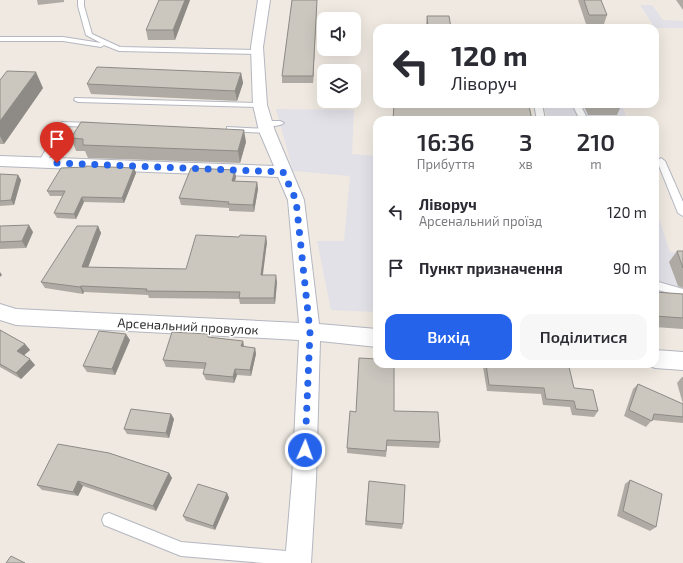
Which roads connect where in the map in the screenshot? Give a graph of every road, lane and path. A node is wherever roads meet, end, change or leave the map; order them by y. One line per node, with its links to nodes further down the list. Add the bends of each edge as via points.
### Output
1 (81, 0): 4 (lane, via 80,6 89,35)
2 (264, 0): 5 (street)
3 (0, 39): 4 (lane, via 63,38)
4 (119, 49): 5 (lane)
5 (257, 52): 7 (street)
6 (78, 100): 7 (lane)
7 (268, 120): 9 (lane); 13 (street)
8 (104, 125): 12 (lane, via 65,124)
9 (221, 129)
10 (0, 161): 12 (street)
11 (661, 161): 14 (lane)
12 (42, 163): 13 (street)
13 (283, 172): 18 (street, via 296,200)
14 (683, 214)
15 (659, 286): 16 (lane)
16 (683, 293)
17 (0, 312): 18 (street, Арсенальний провулок, via 16,317)
18 (310, 332): 19 (street, Арсенальний провулок); 23 (street)
19 (373, 338)
20 (659, 359): 21 (street)
21 (683, 362)
22 (109, 520): 23 (lane, via 181,549)
23 (298, 561)

